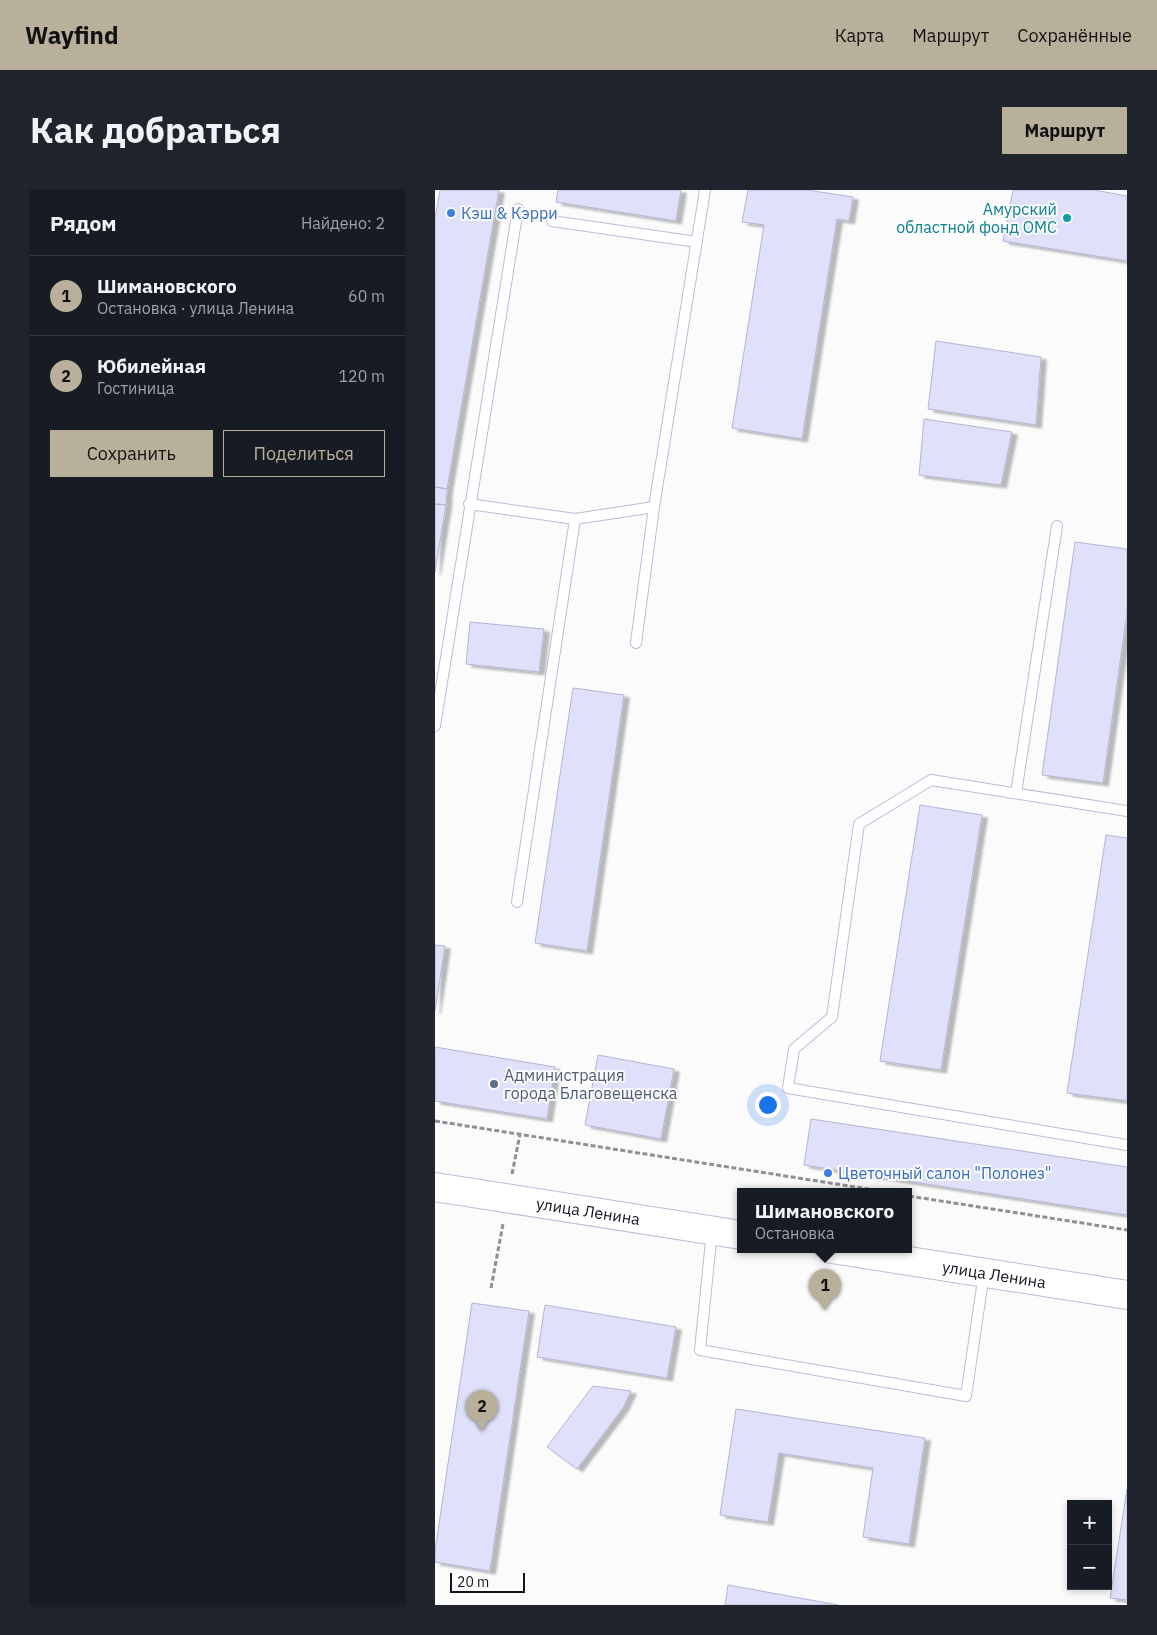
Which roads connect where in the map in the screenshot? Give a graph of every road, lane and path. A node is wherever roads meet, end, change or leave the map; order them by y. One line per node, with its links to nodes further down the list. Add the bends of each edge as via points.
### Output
1 (705, 190): 4 (lane)
2 (518, 209): 5 (lane)
3 (552, 221): 4 (lane)
4 (697, 242): 6 (lane)
5 (469, 504): 7 (lane); 10 (lane)
6 (654, 507): 7 (lane); 9 (lane)
7 (575, 519): 13 (lane)
8 (1057, 526): 11 (lane)
9 (636, 643)
10 (435, 726)
11 (1016, 793): 12 (lane); 15 (lane, via 931,780 859,824 832,1017 794,1049 788,1088)
12 (1127, 811)
13 (517, 902)
14 (435, 1121): 17 (path)
15 (1127, 1144)
16 (435, 1187): 19 (main road, улица Ленина)
17 (862, 1188)
18 (912, 1196): 20 (path)
19 (712, 1230): 21 (main road, улица Ленина); 23 (lane, via 700,1350 966,1396)
20 (1127, 1230)
21 (737, 1233)
22 (857, 1253): 23 (main road, улица Ленина)
23 (984, 1273): 24 (main road, улица Ленина)
24 (1127, 1295)

